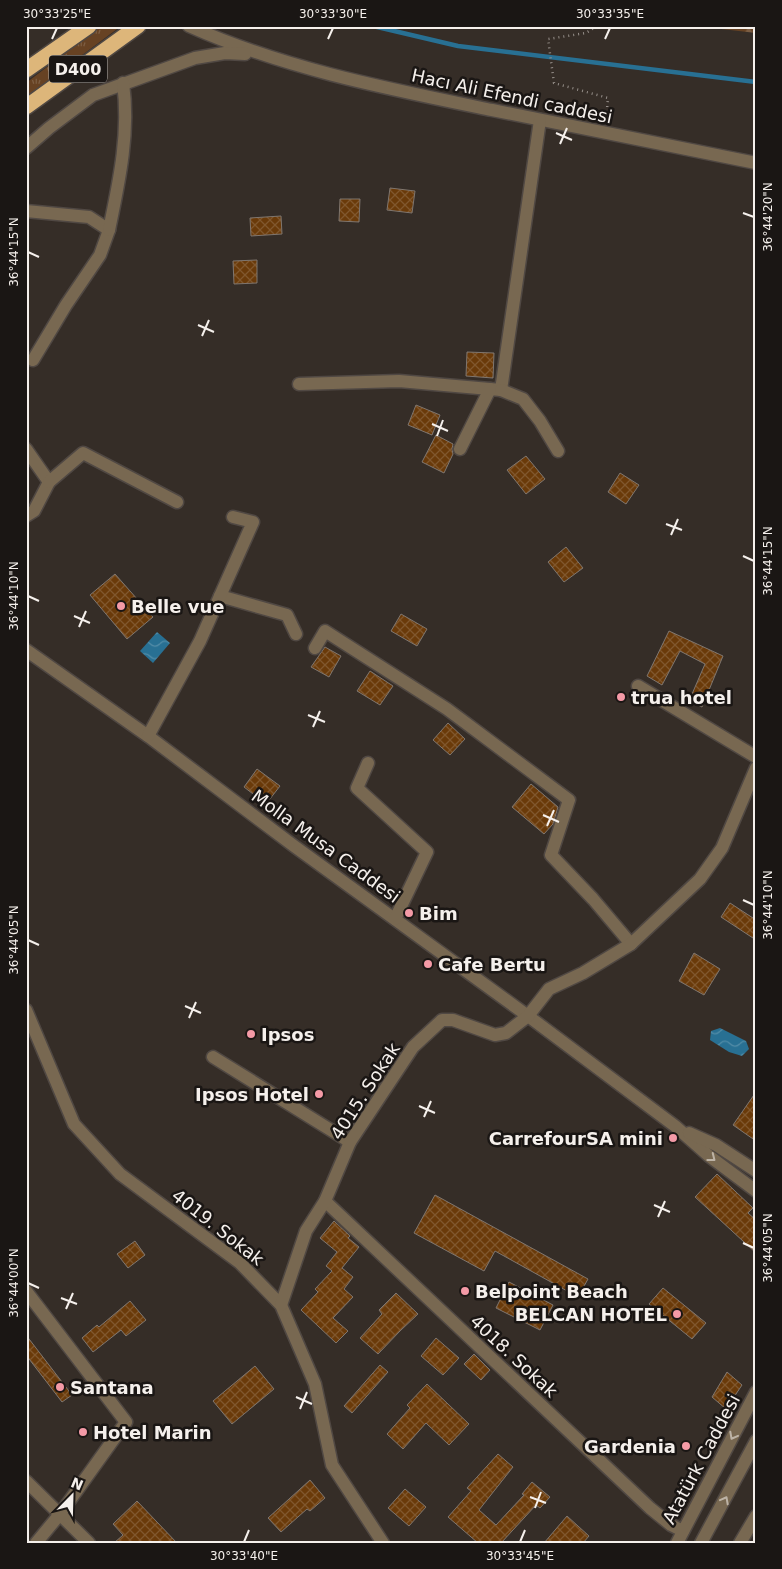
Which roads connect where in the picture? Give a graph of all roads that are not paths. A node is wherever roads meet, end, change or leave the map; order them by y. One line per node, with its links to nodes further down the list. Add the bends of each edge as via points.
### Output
1 (89, 26): 5 (highway, D400)
2 (189, 26): 4 (street)
3 (134, 29): 7 (highway, D400)
4 (263, 55): 6 (street, via 225,53 195,58); 8 (street, Hacı Ali Efendi caddesi, via 422,96)
5 (26, 70)
6 (123, 83): 9 (street, via 92,95); 12 (street, via 126,105 124,140)
7 (26, 107)
8 (540, 120): 10 (street, Hacı Ali Efendi caddesi); 15 (street)
9 (26, 148)
10 (756, 163)
11 (26, 210): 12 (street, via 90,217)
12 (109, 230): 13 (street, via 100,255)
13 (33, 360)
14 (299, 384): 15 (street, via 399,381)
15 (496, 389): 16 (street); 18 (street, via 522,399)
16 (460, 448)
17 (26, 449): 19 (street)
18 (558, 451)
19 (49, 482): 20 (street, via 83,453); 21 (street, via 34,511)
20 (177, 502)
21 (26, 516)
22 (233, 517): 23 (street, via 253,522)
23 (220, 596): 24 (street, via 287,615); 28 (street, via 200,641)
24 (296, 634)
25 (315, 648): 33 (street, via 325,631 448,709 569,800 551,855)
26 (26, 650): 28 (street, Molla Musa Caddesi)
27 (638, 686): 29 (street)
28 (148, 736): 32 (street, Molla Musa Caddesi)
29 (756, 757)
30 (368, 762): 32 (street, via 357,788 427,852)
31 (756, 768): 33 (street, via 722,848 711,864 700,879)
32 (395, 919): 35 (street, Molla Musa Caddesi)
33 (631, 944): 35 (street, via 549,989)
34 (26, 1010): 43 (street, 4019. Sokak, via 74,1124 120,1174 240,1263)
35 (528, 1016): 37 (street, Molla Musa Caddesi); 38 (street, 4015. Sokak, via 506,1033 495,1035 453,1020 442,1020 414,1048)
36 (213, 1057): 38 (street)
37 (675, 1126): 39 (street); 40 (street, one-way to 40)
38 (350, 1142): 41 (street, 4015. Sokak)
39 (756, 1171)
40 (756, 1191)
41 (325, 1201): 43 (street, 4015. Sokak, via 306,1231); 49 (street, 4018. Sokak, via 671,1525)
42 (26, 1291): 47 (street, via 126,1422)
43 (281, 1305): 52 (street, 4019. Sokak, via 315,1384 332,1465)
44 (756, 1392): 49 (street, Atatürk Caddesi, one-way to 49)
45 (756, 1441): 53 (street, one-way to 45)
46 (26, 1480): 47 (street)
47 (60, 1514): 50 (street); 51 (street)
48 (756, 1516): 54 (street)
49 (680, 1537)
50 (36, 1543)
51 (89, 1543)
52 (383, 1543)
53 (701, 1543)
54 (740, 1543)

